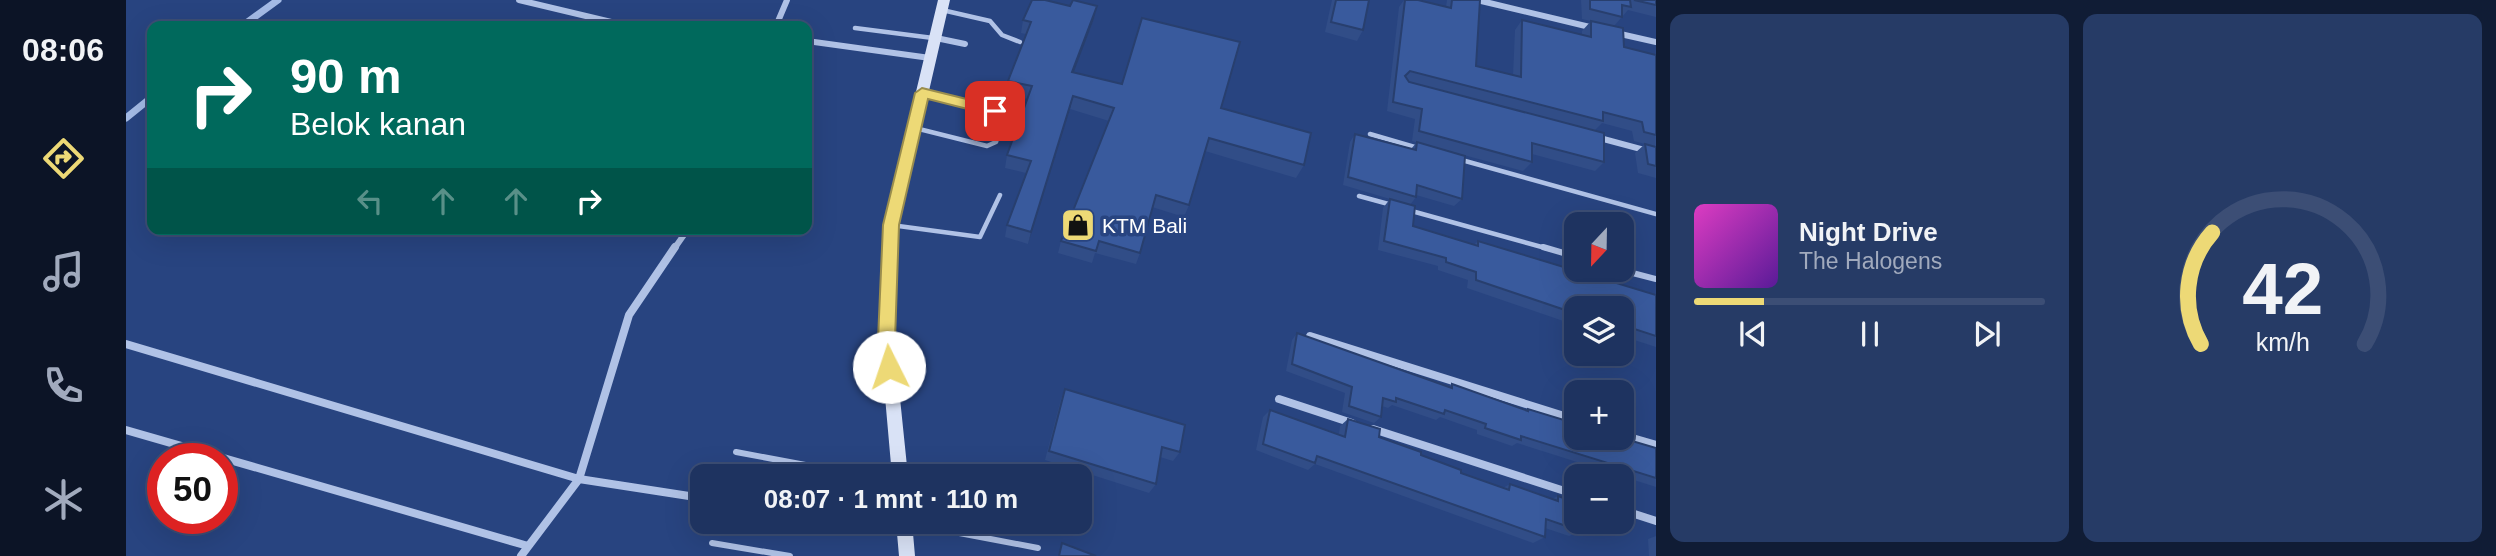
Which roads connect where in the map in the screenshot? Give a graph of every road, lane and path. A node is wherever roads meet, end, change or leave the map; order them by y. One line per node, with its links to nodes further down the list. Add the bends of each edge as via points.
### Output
1 (519, 0): 5 (street)
2 (787, 0): 6 (street)
3 (1477, 0): 11 (street)
4 (943, 5): 8 (main road); 10 (lane, via 990,21 1002,35)
5 (607, 21)
6 (778, 21)
7 (855, 28): 8 (lane)
8 (936, 38): 12 (street); 13 (main road)
9 (812, 42): 13 (street)
10 (1020, 42)
11 (1656, 42)
12 (965, 44)
13 (930, 58): 14 (main road)
14 (922, 93): 15 (main road); 15 (lane, via 995,111 1003,120 996,142 987,146)
15 (915, 128): 24 (main road)
16 (1370, 134): 18 (lane)
17 (1590, 135): 19 (street)
18 (1422, 149)
19 (1656, 153)
20 (1448, 156): 23 (lane)
21 (1000, 195): 24 (lane, via 980,237)
22 (1359, 196): 26 (lane)
23 (1656, 214)
24 (891, 225): 38 (main road, via 887,340)
25 (684, 235): 39 (street, via 629,315)
26 (1564, 253)
27 (1634, 273): 28 (lane)
28 (1656, 279)
29 (1310, 336): 32 (street)
30 (126, 344): 39 (street)
31 (1279, 399): 40 (street)
32 (1564, 417)
33 (126, 430): 47 (street)
34 (1634, 439): 35 (street)
35 (1656, 446)
36 (736, 452): 37 (lane)
37 (800, 464)
38 (899, 464)
39 (579, 479): 41 (street); 47 (street)
40 (1564, 491)
41 (690, 496)
42 (1634, 514): 43 (street)
43 (1656, 521)
44 (905, 534): 51 (main road)
45 (964, 534): 48 (lane)
46 (712, 543): 50 (lane)
47 (528, 546): 49 (street)
48 (1038, 548)
49 (521, 556)
50 (790, 556)
51 (907, 556)

